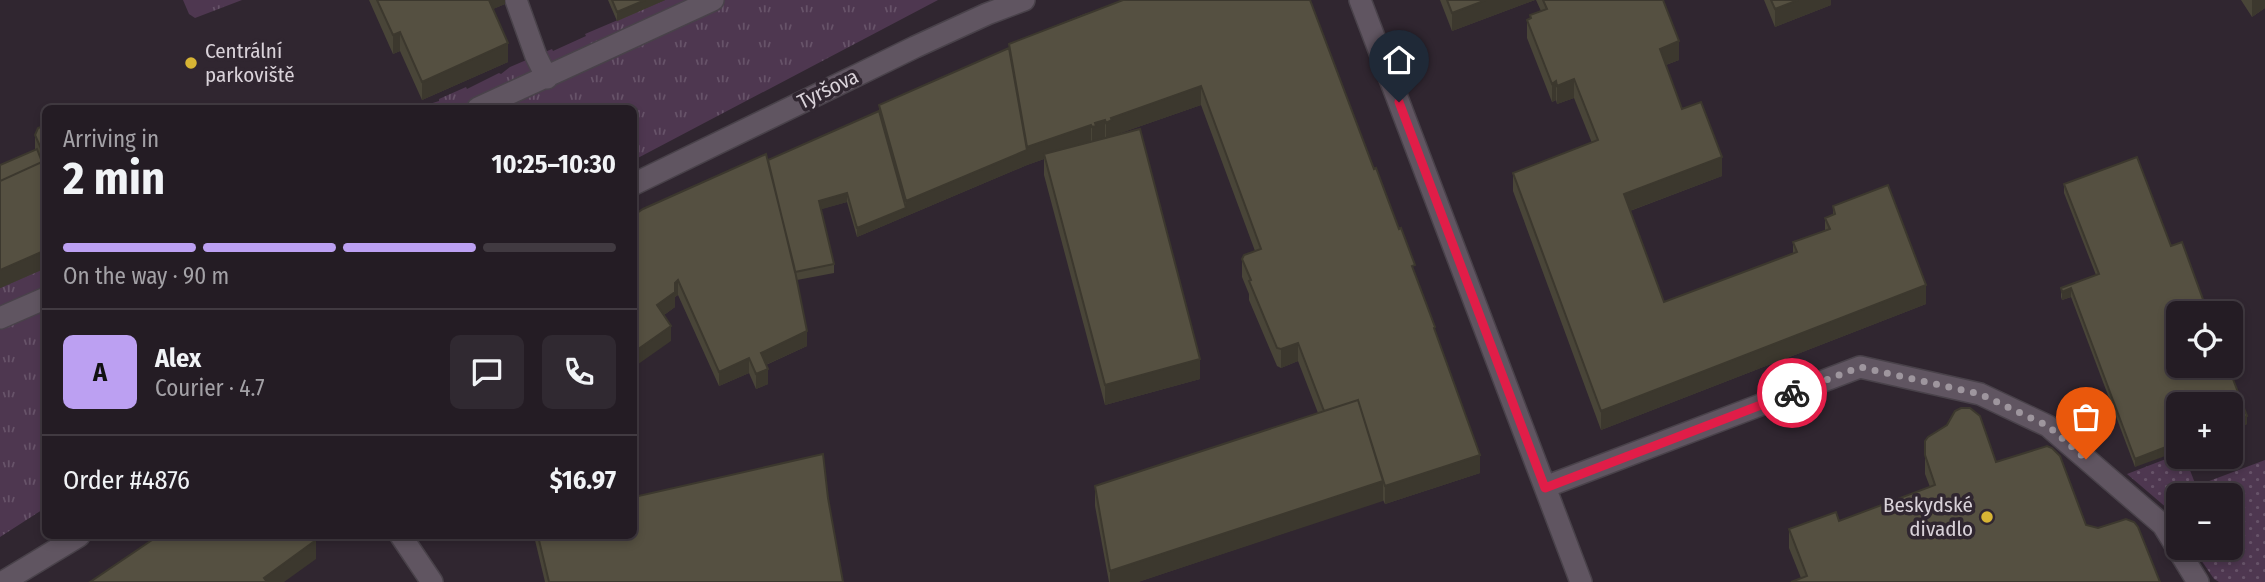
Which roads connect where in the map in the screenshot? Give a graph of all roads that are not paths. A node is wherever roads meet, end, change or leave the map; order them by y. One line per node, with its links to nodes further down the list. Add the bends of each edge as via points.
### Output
1 (516, 0): 5 (street)
2 (713, 0): 5 (street)
3 (1024, 0): 7 (street, Tyršova, via 915,47)
4 (1360, 0): 10 (street)
5 (547, 78): 6 (street)
6 (485, 105)
7 (637, 183)
8 (42, 300): 9 (street)
9 (0, 318)
10 (1545, 488): 15 (street); 16 (street, via 1860,367 1980,394 2048,426 2163,525)
11 (74, 539): 13 (street)
12 (403, 539): 14 (street)
13 (3, 582)
14 (432, 582)
15 (1581, 582)
16 (2198, 582)

